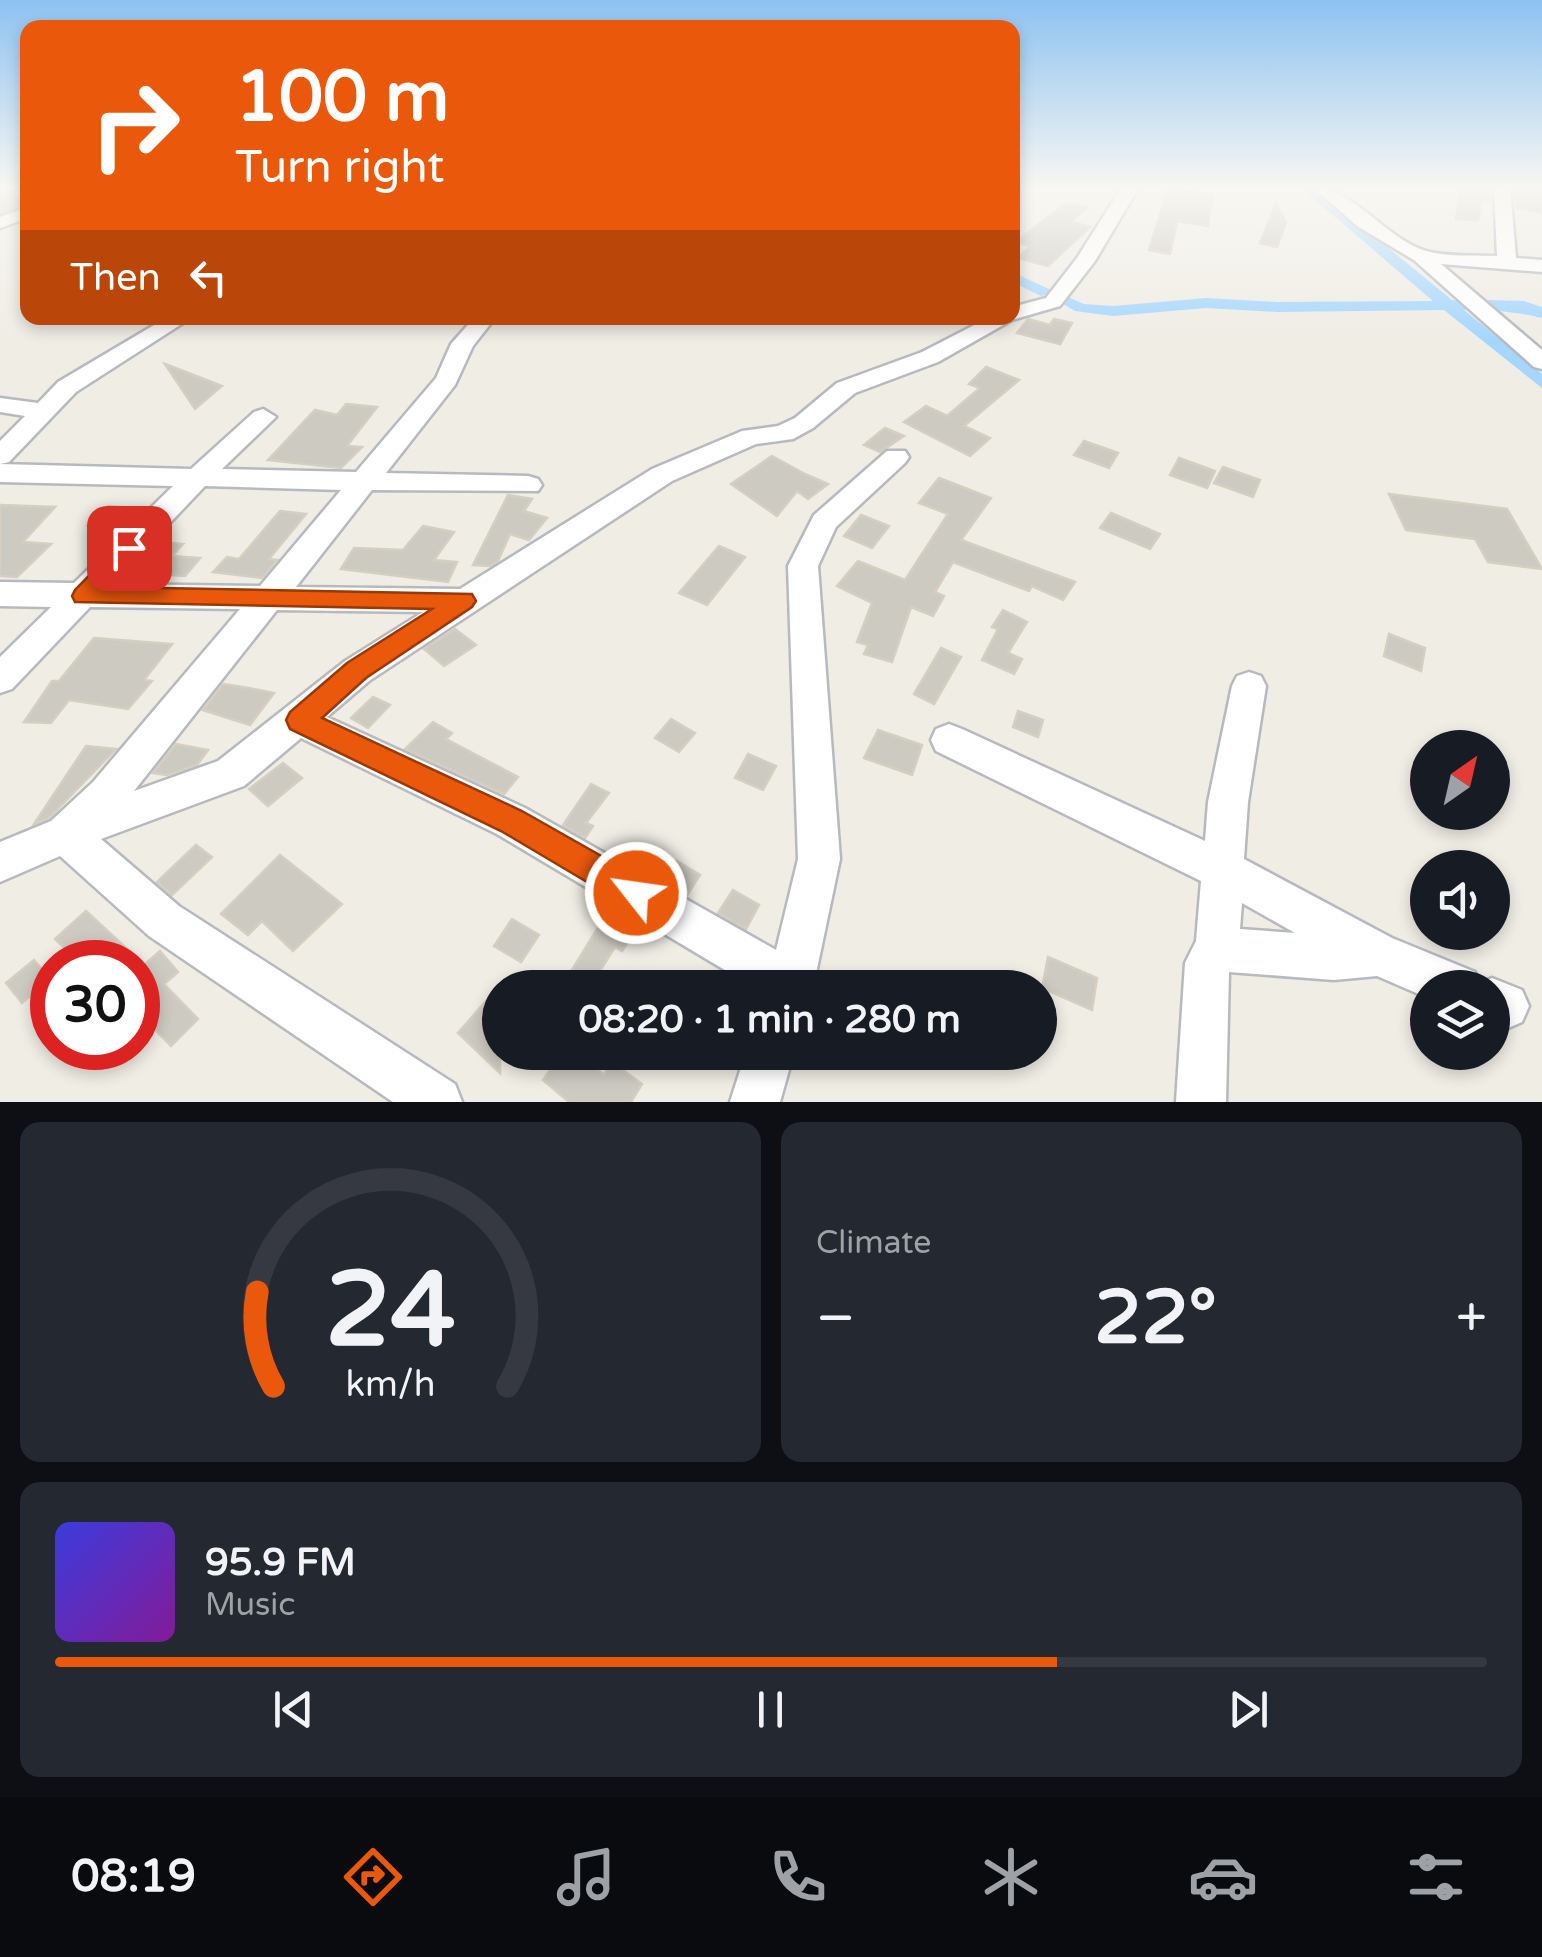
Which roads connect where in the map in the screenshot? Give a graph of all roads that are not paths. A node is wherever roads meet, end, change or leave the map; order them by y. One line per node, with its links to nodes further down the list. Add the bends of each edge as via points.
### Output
1 (1099, 238): 7 (street, via 1053,302)
2 (1391, 238): 4 (street)
3 (1506, 238): 5 (street)
4 (1421, 256): 5 (street); 11 (street)
5 (1508, 263): 6 (street)
6 (1542, 266)
7 (1020, 312)
8 (170, 325): 13 (street, via 66,388)
9 (479, 325): 19 (street, via 462,344 448,380)
10 (989, 325): 24 (street, via 930,357 846,388 784,433 751,437 662,475)
11 (1542, 362)
12 (0, 405): 13 (street)
13 (43, 412): 15 (street)
14 (263, 417): 18 (street)
15 (0, 456)
16 (896, 457): 35 (street, via 824,522 803,566 819,859)
17 (0, 474): 18 (street)
18 (198, 478): 19 (street); 22 (street)
19 (366, 479): 20 (street); 23 (street)
20 (528, 485)
21 (0, 594): 22 (street)
22 (84, 596): 23 (street); 25 (street)
23 (270, 598): 24 (street); 29 (street, via 107,795)
24 (464, 601): 27 (street, via 356,670)
25 (0, 679)
26 (1249, 686): 31 (street)
27 (300, 720): 29 (street, via 231,774); 34 (street, via 511,821)
28 (949, 740): 31 (street)
29 (65, 834): 30 (street); 38 (street, via 164,921)
30 (0, 862)
31 (1221, 869): 32 (street); 33 (street)
32 (1218, 949): 33 (street, via 1334,958); 40 (street, via 1207,963)
33 (1376, 954): 36 (street)
34 (764, 970)
35 (793, 970)
36 (1416, 970)
37 (765, 1070): 39 (street)
38 (436, 1102)
39 (755, 1102)
40 (1201, 1102)

